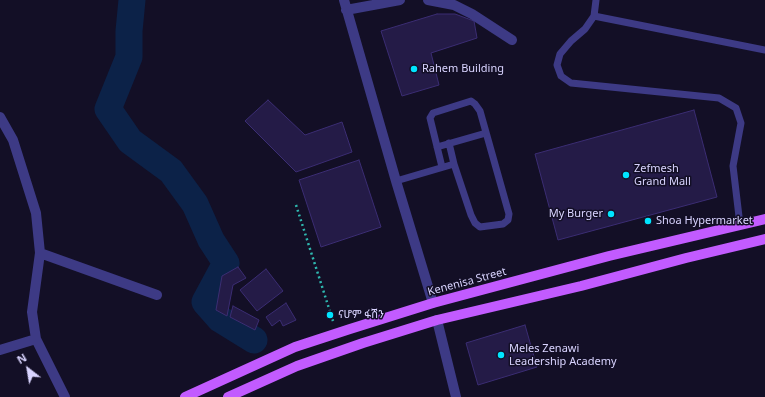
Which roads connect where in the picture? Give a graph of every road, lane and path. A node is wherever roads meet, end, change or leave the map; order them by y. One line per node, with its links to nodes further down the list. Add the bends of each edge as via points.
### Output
1 (400, 0): 4 (street)
2 (428, 0): 6 (street, via 454,5)
3 (596, 0): 5 (lane)
4 (345, 5): 14 (street)
5 (594, 16): 7 (lane); 17 (lane, via 560,54 557,65 561,76 571,83 719,98 736,108 742,123 733,166)
6 (512, 40)
7 (765, 50)
8 (0, 117): 19 (street, via 13,140 36,213)
9 (486, 133): 10 (lane); 11 (lane, via 480,111 471,101 433,113 430,118); 12 (lane, via 510,214 508,220 503,224 480,227 475,223)
10 (449, 144): 11 (lane); 12 (lane)
11 (437, 147): 13 (lane)
12 (454, 164): 13 (lane)
13 (442, 167): 14 (lane)
14 (396, 181): 21 (street)
15 (296, 205): 23 (path)
16 (765, 219): 17 (main road, Kenenisa Street)
17 (740, 225): 21 (main road, Kenenisa Street, via 609,256)
18 (765, 239): 22 (main road)
19 (40, 253): 20 (street); 24 (street, via 32,312)
20 (157, 295)
21 (433, 303): 23 (main road, Kenenisa Street)
22 (437, 320): 28 (main road, via 297,366); 29 (street)
23 (336, 333): 27 (main road, Kenenisa Street, via 295,347)
24 (36, 339): 25 (street); 26 (street)
25 (0, 350)
26 (65, 397)
27 (185, 397)
28 (228, 397)
29 (456, 397)

